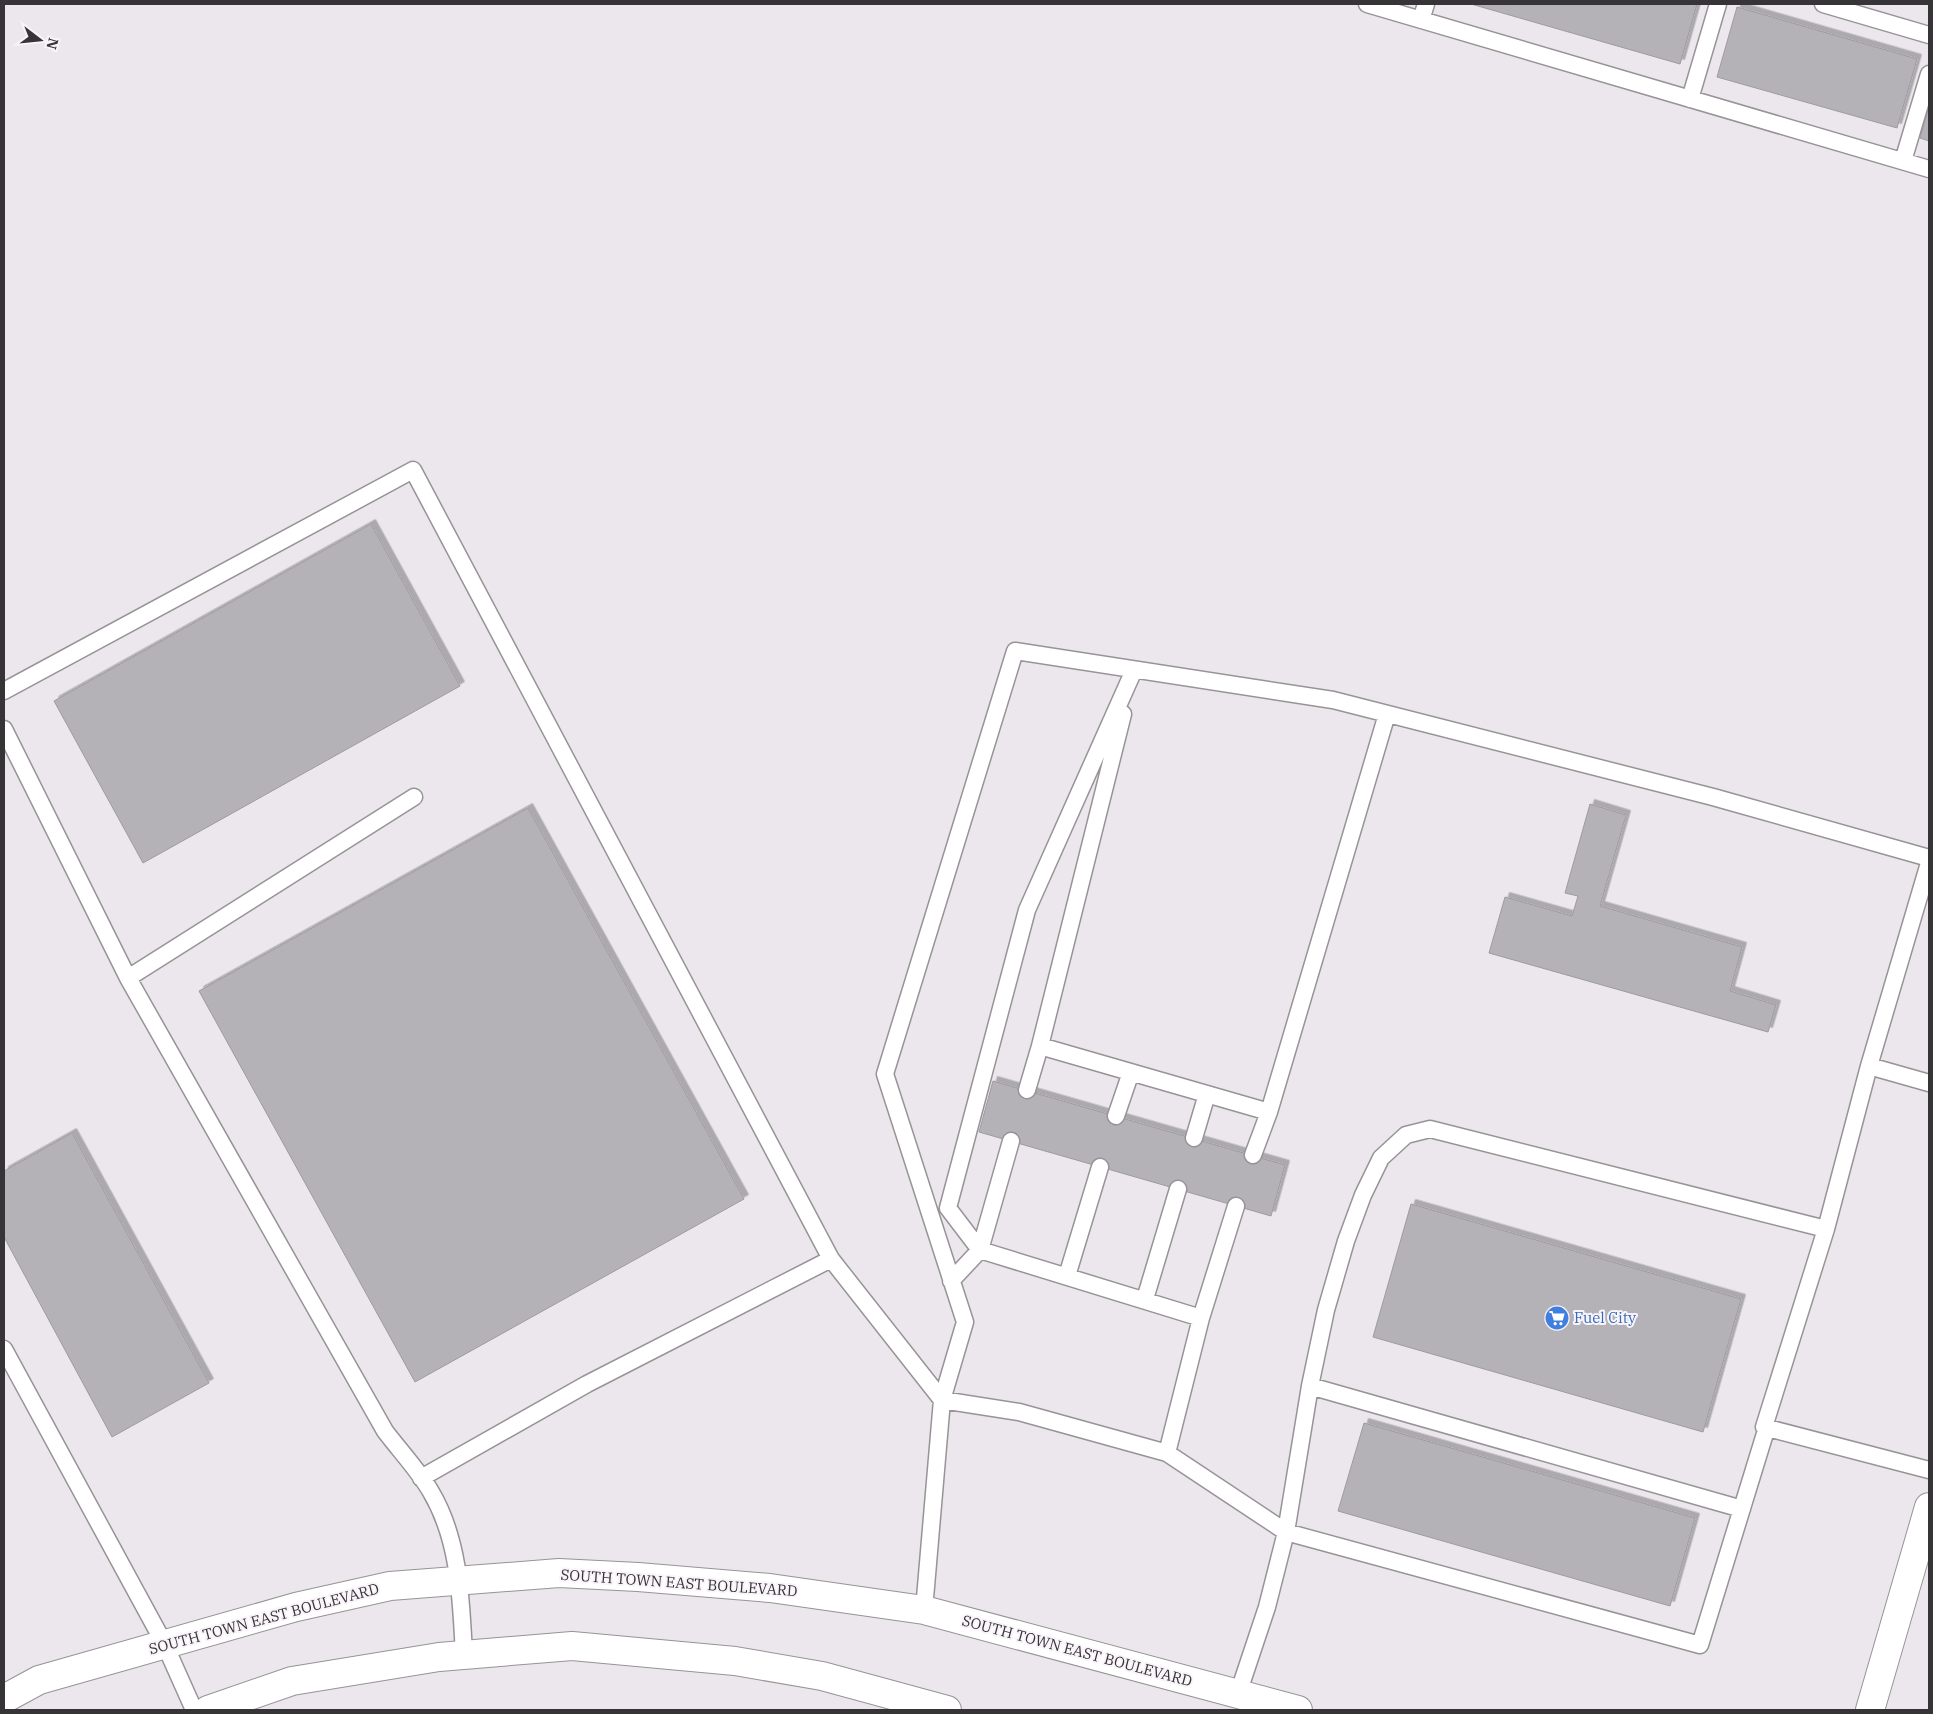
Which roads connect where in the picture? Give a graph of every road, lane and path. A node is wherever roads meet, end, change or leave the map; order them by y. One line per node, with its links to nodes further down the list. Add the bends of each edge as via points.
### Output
1 (1367, 4): 5 (lane)
2 (1426, 4): 5 (lane)
3 (1718, 4): 8 (lane)
4 (1823, 4): 6 (lane)
5 (1421, 20): 8 (lane)
6 (1929, 35)
7 (1929, 74): 9 (lane)
8 (1690, 99): 9 (lane)
9 (1903, 162): 10 (lane)
10 (1929, 169)
11 (1134, 670): 13 (lane, via 1333,700); 19 (lane); 34 (lane, via 1024,919 948,1208); 37 (lane, via 1014,651 885,1074)
12 (4, 691): 35 (lane, via 414,470)
13 (1387, 714): 16 (lane, via 1713,798); 25 (lane)
14 (4, 729): 18 (lane)
15 (414, 797): 18 (lane)
16 (1929, 858)
17 (1929, 863): 20 (lane)
18 (128, 978): 46 (lane, via 386,1431)
19 (1040, 1046): 21 (lane); 23 (lane)
20 (1869, 1066): 22 (lane); 33 (lane)
21 (1130, 1072): 24 (lane); 26 (lane)
22 (1929, 1083)
23 (1026, 1090)
24 (1207, 1094): 25 (lane); 27 (lane)
25 (1269, 1112): 29 (lane)
26 (1116, 1116)
27 (1194, 1138)
28 (1011, 1141): 34 (lane)
29 (1253, 1155)
30 (1100, 1167): 36 (lane)
31 (1178, 1189): 38 (lane)
32 (1236, 1206): 39 (lane)
33 (1826, 1229): 41 (lane, via 1430,1129 1406,1135 1381,1158 1363,1195 1326,1310); 43 (lane, via 1764,1426)
34 (980, 1250): 36 (lane); 37 (lane)
35 (831, 1260): 42 (lane); 46 (lane, via 587,1384)
36 (1067, 1276): 38 (lane)
37 (952, 1281): 42 (lane, via 965,1322)
38 (1145, 1299): 39 (lane)
39 (1201, 1318): 44 (lane)
40 (4, 1349): 52 (lane)
41 (1310, 1386): 48 (lane); 49 (lane)
42 (942, 1400): 44 (lane, via 1020,1412); 51 (lane)
43 (1767, 1427): 45 (lane); 48 (lane)
44 (1167, 1453): 49 (lane)
45 (1929, 1470)
46 (421, 1478): 50 (lane, via 445,1522)
47 (1929, 1507): 60 (main road)
48 (1742, 1509): 49 (lane, via 1700,1645)
49 (1286, 1532): 55 (lane, via 1267,1607)
50 (460, 1581): 51 (main road, SOUTH TOWN EAST BOULEVARD, via 559,1573 638,1577 770,1588); 52 (main road, SOUTH TOWN EAST BOULEVARD, via 381,1588 296,1607); 53 (lane)
51 (924, 1610): 55 (main road, SOUTH TOWN EAST BOULEVARD)
52 (165, 1645): 54 (main road, SOUTH TOWN EAST BOULEVARD, via 39,1680); 56 (lane)
53 (464, 1655): 57 (main road, via 292,1680); 58 (main road, via 572,1646 735,1661 822,1676)
54 (4, 1699)
55 (1235, 1702): 59 (main road, SOUTH TOWN EAST BOULEVARD)
56 (194, 1710)
57 (208, 1710)
58 (947, 1710)
59 (1298, 1710)
60 (1870, 1710)

